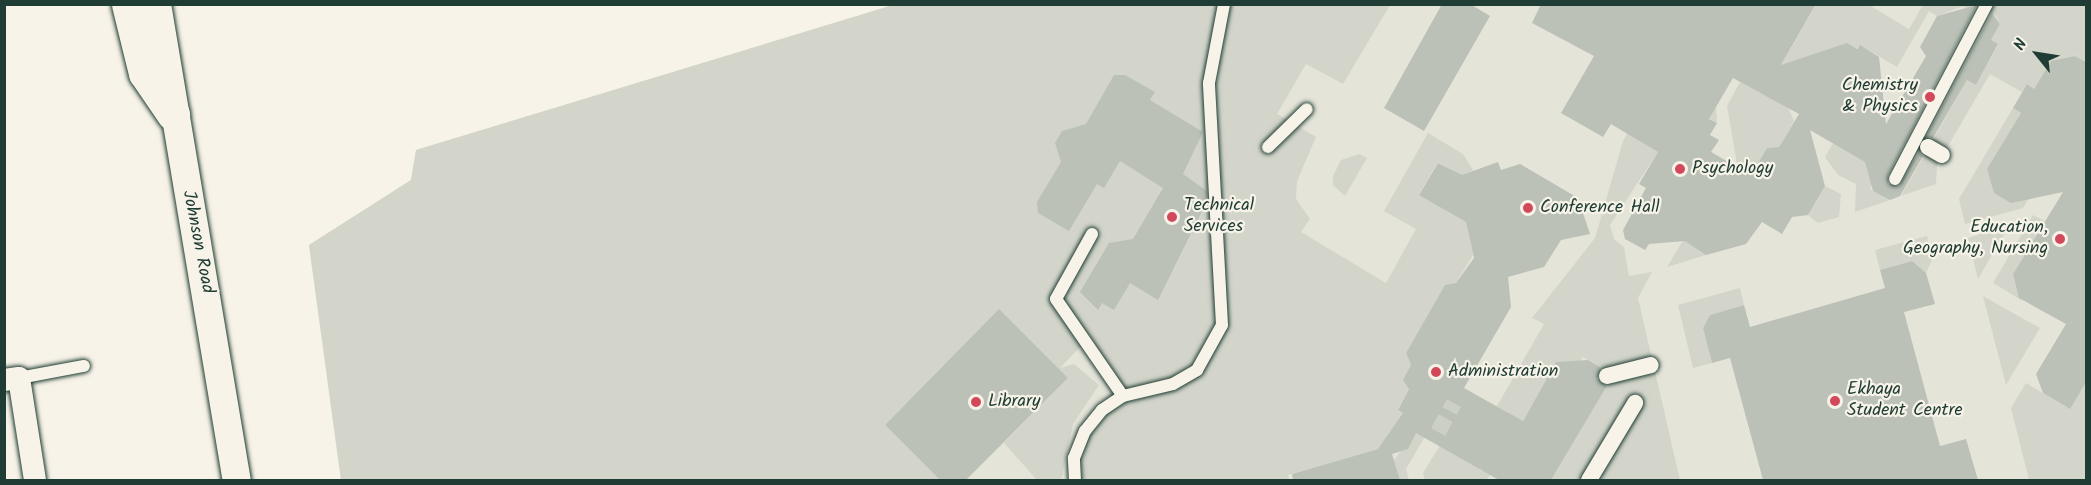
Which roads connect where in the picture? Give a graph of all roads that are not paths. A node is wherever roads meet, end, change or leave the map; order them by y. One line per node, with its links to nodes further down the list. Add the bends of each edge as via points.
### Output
1 (128, 4): 6 (main road, via 145,73)
2 (157, 4): 6 (street, Johnson Road)
3 (1224, 4): 14 (lane, via 1209,83 1222,325 1197,370 1173,384)
4 (1987, 4): 8 (lane)
5 (1307, 109): 7 (lane)
6 (173, 114): 17 (street, Johnson Road)
7 (1268, 147)
8 (1895, 179)
9 (1092, 234): 14 (lane, via 1056,300)
10 (1652, 365): 12 (street)
11 (84, 366): 13 (lane)
12 (1607, 376)
13 (12, 379): 16 (street)
14 (1123, 396): 18 (lane, via 1085,431 1074,458)
15 (1635, 403): 19 (street)
16 (35, 480)
17 (237, 480)
18 (1075, 480)
19 (1589, 480)

